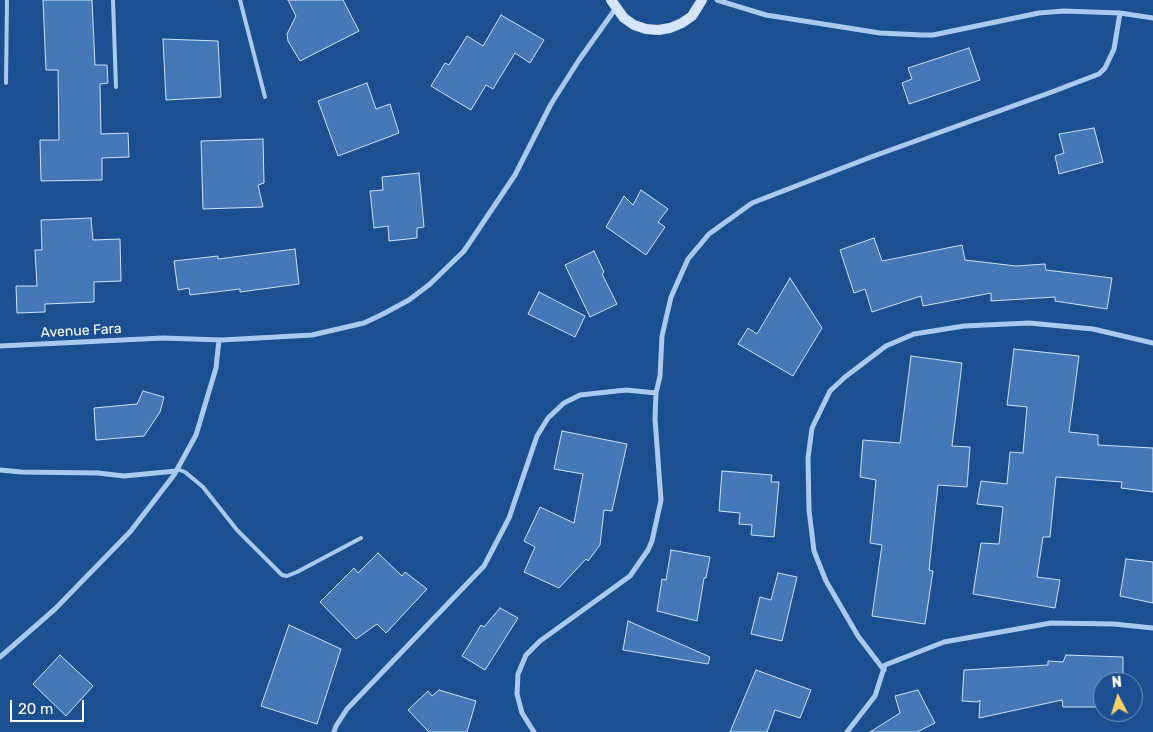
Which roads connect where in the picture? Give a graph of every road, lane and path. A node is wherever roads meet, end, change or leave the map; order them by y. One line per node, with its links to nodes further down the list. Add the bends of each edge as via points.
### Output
1 (7, 0): 9 (lane)
2 (113, 0): 10 (lane)
3 (240, 0): 11 (lane)
4 (702, 0): 6 (main road, via 692,16 682,23 658,30 634,25)
5 (717, 0): 7 (street, via 766,16 880,33 922,35 1039,13)
6 (614, 4): 12 (street, Avenue Fara, via 556,97 516,175 486,221 464,251 430,284 409,300 364,323 312,336)
7 (1120, 13): 8 (street); 15 (street, via 1114,49 1105,68 1098,74 752,203 709,234 688,258 671,297 662,336)
8 (1153, 18)
9 (6, 83)
10 (116, 87)
11 (265, 97)
12 (218, 340): 14 (street, Avenue Fara, via 163,338); 17 (street, via 216,368 196,435)
13 (1153, 343): 21 (street, via 1093,329 1028,323 964,326 914,334 886,346 830,391 812,428 808,458 814,552 826,581 858,636)
14 (0, 346)
15 (656, 393): 22 (street, via 626,390 580,395 548,418 537,436 509,518 484,566 347,709); 23 (street, via 661,500 652,541 630,576 540,641 526,655 518,674 517,694 522,713)
16 (0, 470): 17 (street, via 124,476)
17 (177, 470): 18 (lane, via 185,472 203,487 238,530 282,575 297,572); 20 (street, via 130,532)
18 (361, 538)
19 (1153, 628): 21 (street, via 1114,624 1040,624 944,642 885,665)
20 (0, 658)
21 (884, 670): 24 (street, via 875,696)
22 (334, 732)
23 (534, 732)
24 (847, 732)

